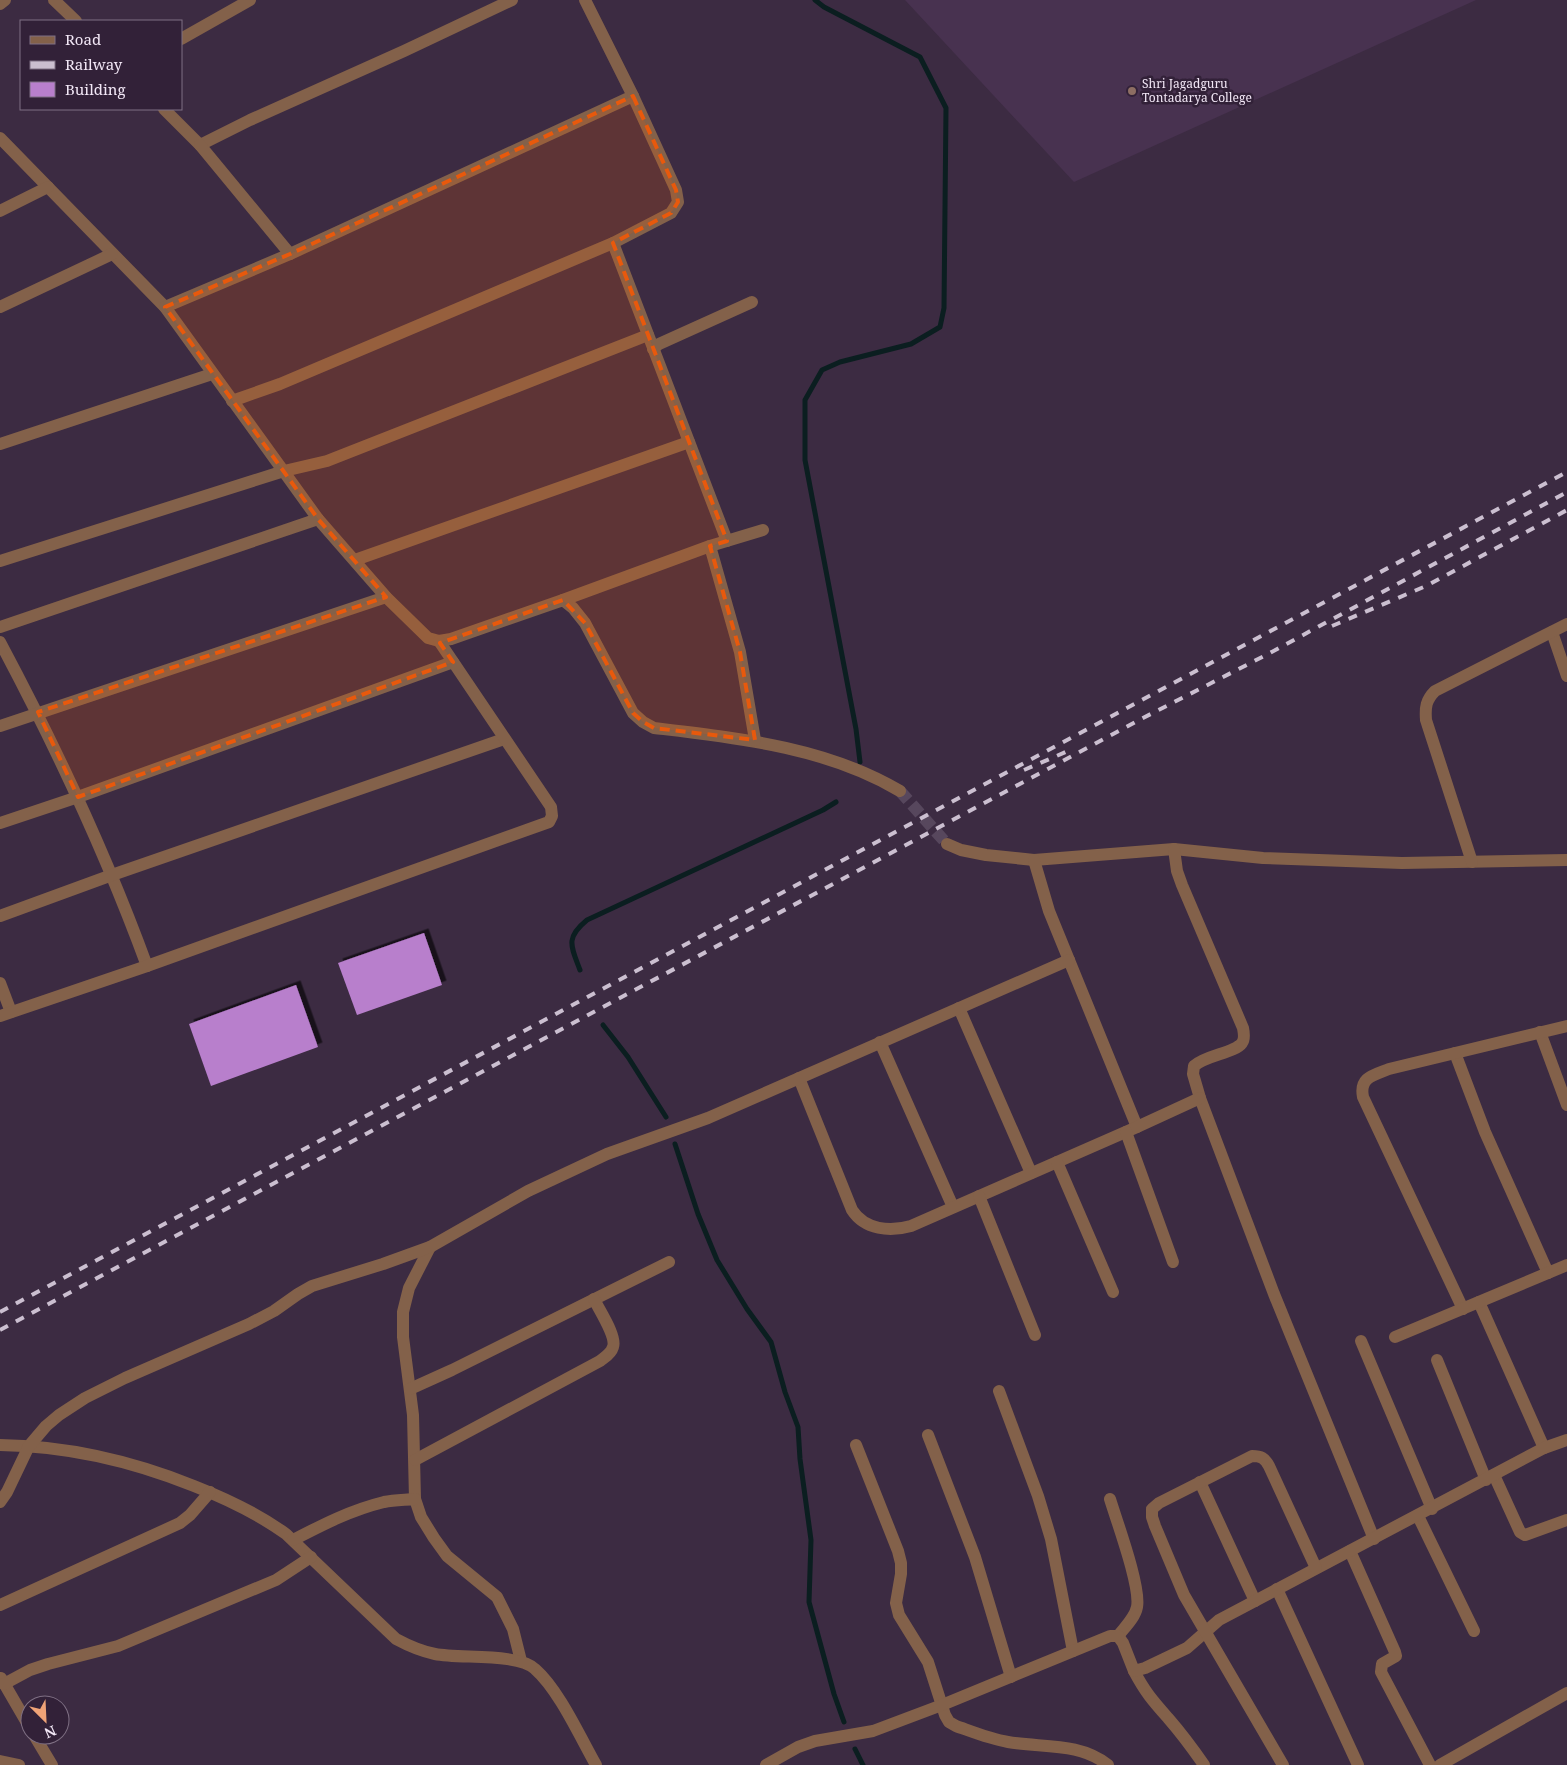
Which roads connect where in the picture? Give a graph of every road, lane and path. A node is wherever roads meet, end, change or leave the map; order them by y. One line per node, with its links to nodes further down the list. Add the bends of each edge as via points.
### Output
1 (5, 0): 6 (street)
2 (54, 0): 7 (street)
3 (250, 0): 8 (street)
4 (512, 0): 12 (street)
5 (586, 0): 9 (street)
6 (0, 4)
7 (75, 20)
8 (182, 38)
9 (633, 96): 15 (street, via 676,190 678,202 671,214); 17 (street)
10 (165, 110): 12 (street)
11 (0, 138): 13 (street)
12 (200, 145): 17 (street)
13 (48, 187): 14 (street); 16 (street)
14 (0, 211)
15 (613, 243): 21 (street); 24 (street, via 280,384)
16 (112, 254): 19 (street); 20 (street)
17 (290, 254): 20 (street)
18 (752, 302): 22 (street)
19 (0, 307)
20 (164, 307): 23 (street)
21 (648, 335): 22 (street); 27 (street, via 362,448 327,461)
22 (653, 349): 25 (street)
23 (212, 374): 24 (street); 26 (street)
24 (232, 401): 27 (street)
25 (689, 442): 30 (street); 32 (street)
26 (0, 444)
27 (284, 471): 28 (street); 33 (street)
28 (318, 519): 32 (street); 37 (street)
29 (763, 530): 30 (street)
30 (727, 541): 31 (street)
31 (710, 546): 35 (street); 46 (street, via 740,652)
32 (355, 560): 34 (street)
33 (0, 561)
34 (386, 597): 39 (street, via 428,638); 43 (street)
35 (563, 600): 39 (street); 46 (street, via 585,623 633,713 643,722 654,728)
36 (1567, 624): 38 (street)
37 (0, 628)
38 (1552, 632): 42 (street); 54 (street, via 1435,691 1427,699 1426,720)
39 (439, 641): 41 (street)
40 (0, 642): 43 (street)
41 (452, 662): 45 (street); 48 (street)
42 (1567, 676)
43 (38, 712): 44 (street); 48 (street)
44 (0, 726)
45 (504, 739): 55 (street); 58 (street, via 551,807 549,822)
46 (755, 740): 47 (street, via 841,764)
47 (900, 791)
48 (78, 797): 49 (street); 55 (street)
49 (0, 823)
50 (947, 844): 52 (street, via 986,855)
51 (1174, 849): 52 (street); 54 (street, via 1263,858); 67 (street, via 1182,886 1244,1035 1242,1043 1236,1047 1194,1066)
52 (1034, 860): 57 (street, via 1049,912)
53 (1567, 860): 54 (street)
54 (1472, 862)
55 (112, 875): 56 (street); 58 (street)
56 (0, 916)
57 (1069, 960): 60 (street); 69 (street)
58 (147, 966): 61 (street)
59 (0, 983): 61 (street)
60 (958, 1008): 64 (street); 71 (street)
61 (6, 1014)
62 (1567, 1026): 63 (street)
63 (1540, 1032): 65 (street); 68 (street)
64 (880, 1042): 66 (street); 73 (street)
65 (1455, 1053): 78 (street, via 1485,1132); 82 (street, via 1372,1075 1362,1089)
66 (799, 1078): 73 (street, via 857,1219 888,1230 901,1229); 74 (street, via 708,1118 598,1158 528,1190)
67 (1200, 1098): 69 (street); 105 (street, via 1274,1294)
68 (1567, 1105)
69 (1131, 1130): 70 (street); 76 (street)
70 (1057, 1162): 71 (street); 79 (street)
71 (1032, 1173): 72 (street)
72 (979, 1196): 73 (street); 83 (street)
73 (953, 1208)
74 (430, 1247): 87 (street, via 409,1288 403,1312); 93 (street, via 312,1286 249,1324 125,1378 58,1415)
75 (669, 1262): 80 (street)
76 (1172, 1262)
77 (1567, 1265): 78 (street)
78 (1548, 1273): 81 (street)
79 (1113, 1292)
80 (594, 1299): 87 (street); 95 (street, via 612,1336 614,1345 610,1354)
81 (1479, 1302): 82 (street); 94 (street)
82 (1464, 1308): 84 (street)
83 (1036, 1335)
84 (1395, 1337)
85 (1361, 1341): 102 (street)
86 (1437, 1360): 96 (street)
87 (410, 1389): 95 (street)
88 (999, 1391): 116 (street, via 1051,1539)
89 (928, 1435): 119 (street, via 976,1557)
90 (1567, 1440): 94 (street)
91 (0, 1445): 93 (street)
92 (856, 1445): 122 (street, via 898,1551 901,1574 896,1603 899,1615 928,1662)
93 (29, 1446): 98 (street, via 115,1460 156,1471); 101 (street, via 8,1492)
94 (1544, 1448): 96 (street)
95 (415, 1460): 99 (street)
96 (1490, 1478): 102 (street); 104 (street, via 1520,1532 1525,1535)
97 (1200, 1482): 109 (street, via 1252,1456 1265,1459); 111 (street); 113 (street, via 1159,1503 1152,1509 1152,1517 1184,1595)
98 (210, 1492): 106 (street, via 265,1519); 112 (street, via 180,1523)
99 (415, 1499): 106 (street, via 385,1502 337,1518); 117 (street, via 421,1517 447,1556 497,1597 513,1629)
100 (1110, 1499): 115 (street, via 1138,1600 1137,1610)
101 (0, 1502)
102 (1432, 1509): 103 (street)
103 (1418, 1516): 105 (street); 114 (street)
104 (1567, 1520)
105 (1374, 1539): 107 (street)
106 (293, 1540): 108 (street)
107 (1350, 1551): 109 (street); 127 (street, via 1395,1652 1396,1656 1382,1664 1381,1672)
108 (311, 1557): 117 (street, via 396,1639 413,1649); 120 (street, via 276,1580 118,1646)
109 (1316, 1568): 110 (street)
110 (1277, 1589): 111 (street); 136 (street)
111 (1255, 1600): 113 (street)
112 (0, 1606)
113 (1206, 1630): 118 (street, via 1187,1648); 135 (street)
114 (1474, 1631)
115 (1118, 1636): 116 (street, via 1110,1636); 118 (street)
116 (1073, 1651): 119 (street)
117 (520, 1661): 130 (street, via 534,1668 546,1681)
118 (1134, 1671): 134 (street, via 1152,1702)
119 (1011, 1677): 122 (street)
120 (2, 1680): 123 (street)
121 (1567, 1693): 137 (street)
122 (942, 1705): 125 (street, via 873,1731 816,1741); 133 (street, via 949,1722 956,1726 1007,1742 1067,1748 1091,1754)
123 (20, 1711)
124 (40, 1745): 129 (street)
125 (780, 1757): 131 (street); 132 (street)
126 (0, 1761): 128 (street)
127 (1426, 1764)
128 (19, 1765)
129 (52, 1765)
130 (596, 1765)
131 (766, 1765)
132 (792, 1765)
133 (1108, 1765)
134 (1204, 1765)
135 (1283, 1765)
136 (1358, 1765)
137 (1440, 1765)

